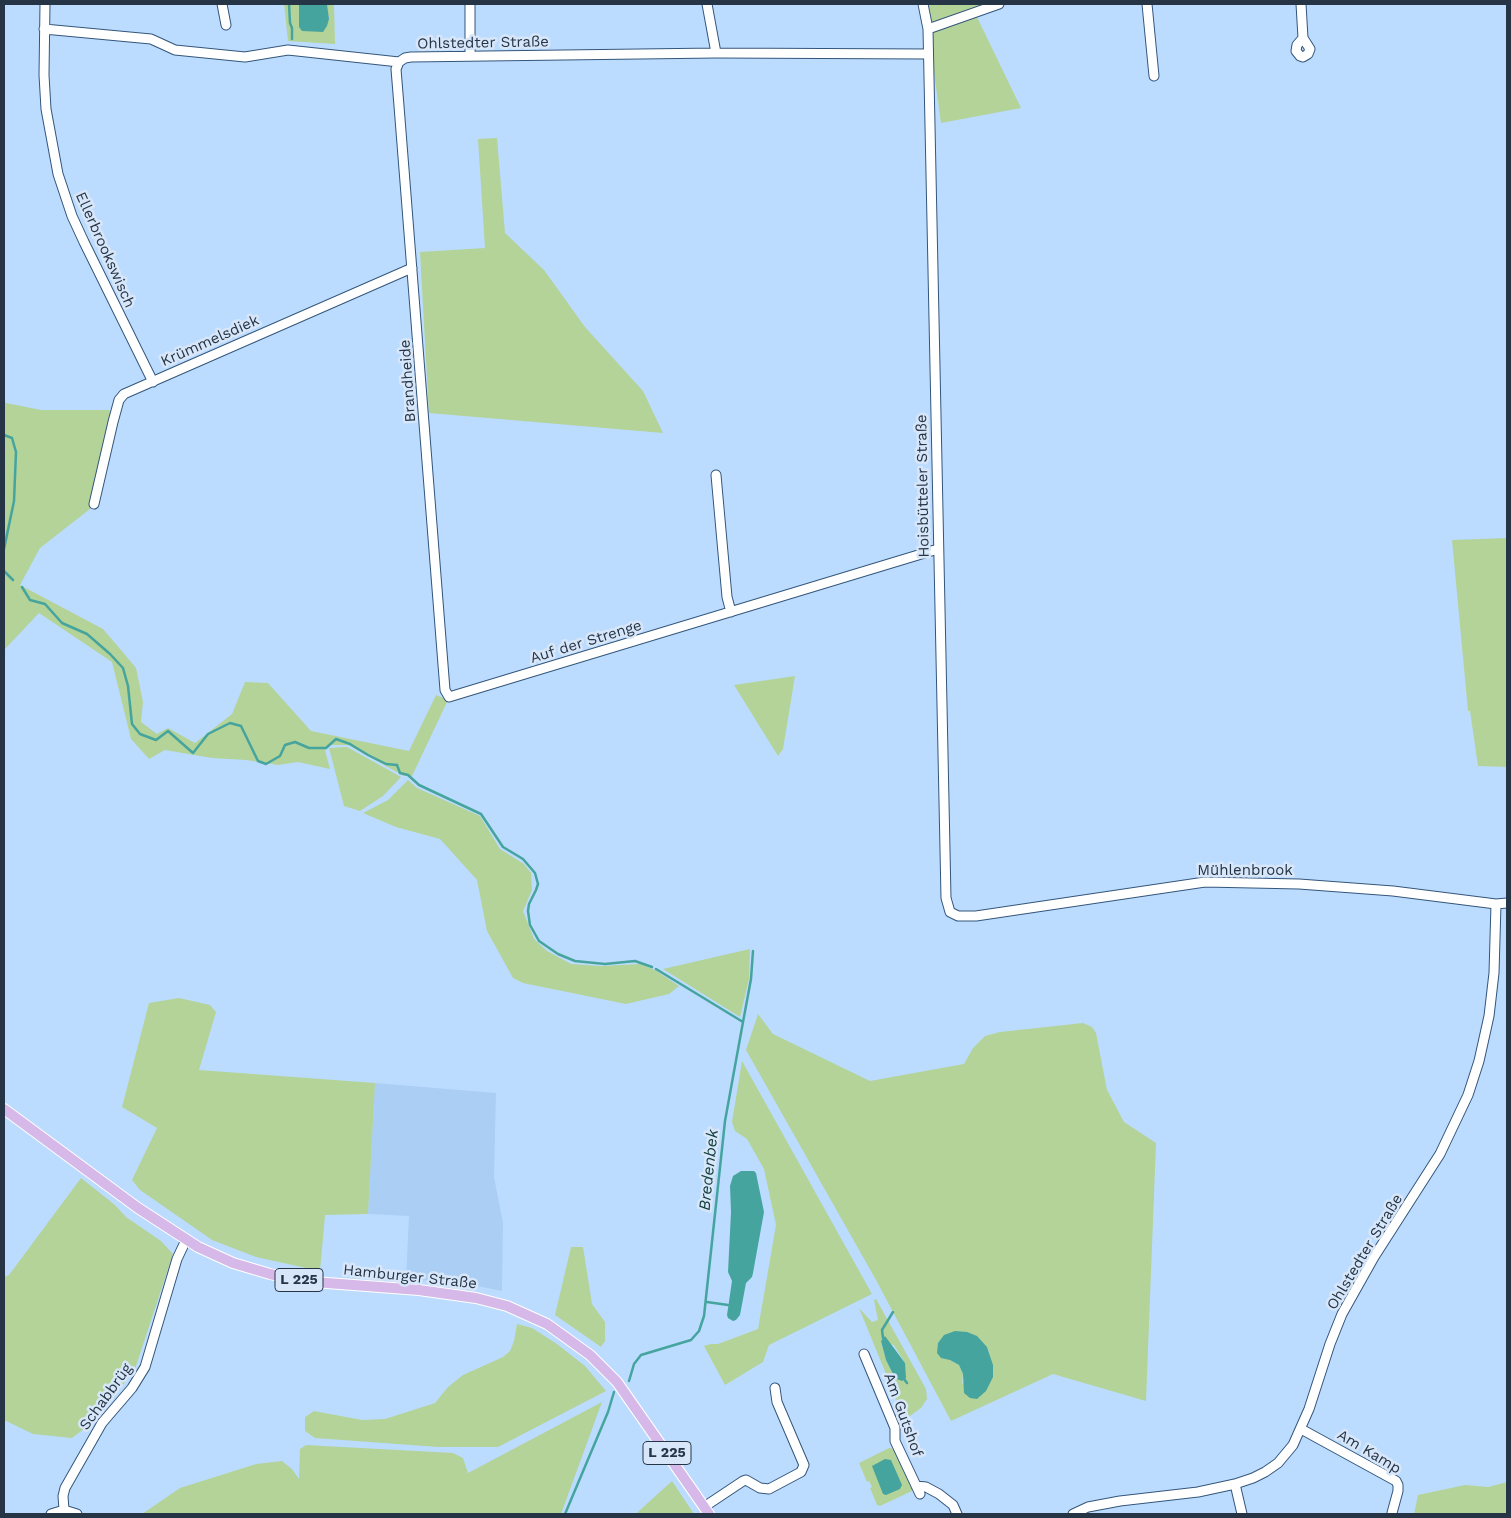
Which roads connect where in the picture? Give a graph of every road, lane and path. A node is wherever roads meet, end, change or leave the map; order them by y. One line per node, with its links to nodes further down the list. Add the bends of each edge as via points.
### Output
1 (45, 4): 10 (street, Ellerbrookswisch)
2 (222, 4): 9 (street)
3 (470, 4): 15 (street)
4 (707, 4): 13 (street)
5 (924, 4): 11 (street, Hoisbütteler Straße)
6 (999, 4): 11 (street)
7 (1148, 4): 17 (street)
8 (1301, 4): 12 (street)
9 (226, 25)
10 (44, 29): 16 (street, Ohlstedter Straße, via 152,39 175,50 245,57 288,50); 19 (street, Ellerbrookswisch, via 46,109 58,174 72,216)
11 (928, 29): 14 (street, Hoisbütteler Straße)
12 (1303, 38)
13 (716, 53): 14 (street, Ohlstedter Straße); 15 (street, Ohlstedter Straße)
14 (928, 54): 22 (street, Hoisbütteler Straße)
15 (470, 56): 16 (street, Ohlstedter Straße, via 412,57)
16 (400, 62): 18 (street, Brandheide, via 396,69)
17 (1154, 76)
18 (412, 268): 19 (street, Krümmelsdiek); 24 (street, Brandheide, via 445,690)
19 (152, 382): 21 (street, Krümmelsdiek, via 124,394 119,400)
20 (716, 475): 23 (street)
21 (94, 504)
22 (938, 549): 23 (street, Auf der Strenge); 27 (street, Hoisbütteler Straße, via 946,898 948,908)
23 (731, 612): 24 (street, Auf der Strenge)
24 (449, 697)
25 (1507, 903): 26 (street, Mühlenbrook)
26 (1496, 904): 27 (street, Mühlenbrook, via 1393,891 1205,882 976,916); 32 (street, Ohlstedter Straße, via 1494,973 1488,1016 1468,1095 1440,1154 1342,1314)
27 (954, 914)
28 (4, 1109): 29 (main road, Hamburger Straße / L 225)
29 (186, 1240): 34 (street, Schabbrüg, via 177,1259 145,1367 97,1431 65,1488); 35 (main road, Hamburger Straße / L 225, via 233,1263 285,1278 444,1292 507,1306 536,1318 567,1337 617,1382)
30 (864, 1354): 38 (street, Am Gutshof, via 895,1428 895,1441 918,1490 926,1487 939,1494 953,1505)
31 (775, 1388): 35 (street, via 776,1402 804,1465 801,1472 769,1489 743,1481)
32 (1301, 1429): 33 (street, Ohlstedter Straße, via 1278,1463 1253,1478); 41 (street, Am Kamp, via 1396,1481 1398,1491)
33 (1235, 1484): 39 (street, Ohlstedter Straße, via 1198,1492 1120,1501 1088,1507); 40 (street)
34 (64, 1510): 36 (street); 37 (street)
35 (706, 1510)
36 (51, 1514)
37 (77, 1514)
38 (957, 1514)
39 (1073, 1514)
40 (1242, 1514)
41 (1390, 1514)

